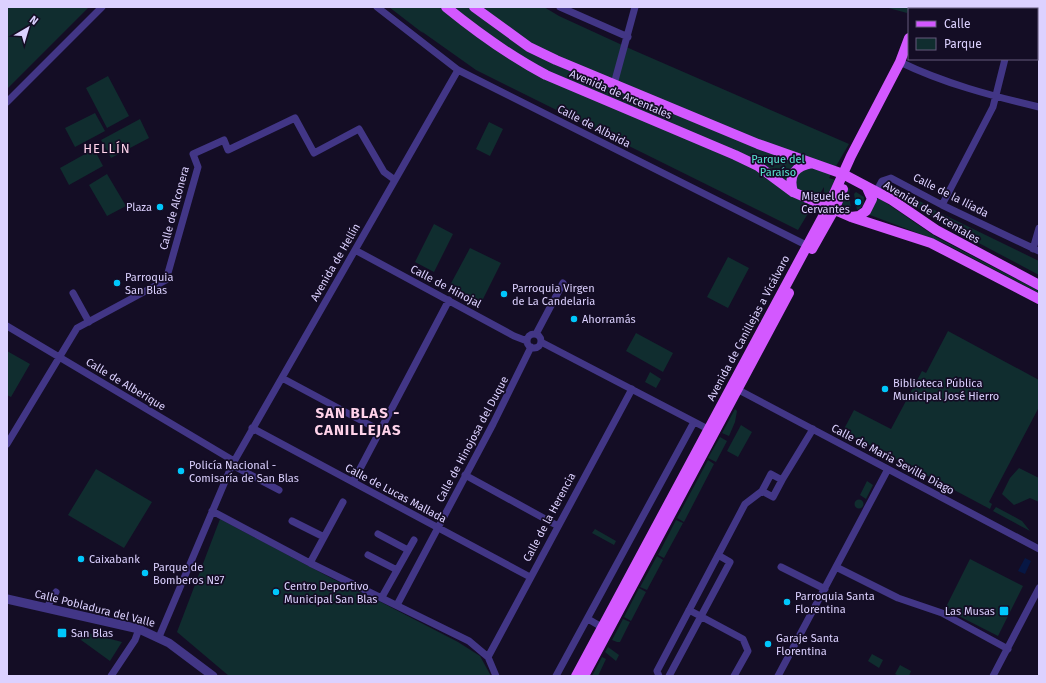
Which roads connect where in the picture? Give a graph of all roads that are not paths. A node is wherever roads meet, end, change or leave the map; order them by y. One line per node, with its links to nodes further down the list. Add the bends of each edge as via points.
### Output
1 (102, 7): 14 (street)
2 (377, 7): 11 (street, Calle de Albaida)
3 (446, 7): 19 (main road, Avenida de Arcentales, via 492,43 525,64 758,166)
4 (474, 7): 12 (main road, Avenida de Arcentales, via 529,47)
5 (560, 7): 7 (street)
6 (635, 7): 7 (street)
7 (628, 37): 12 (street)
8 (908, 44): 10 (main road, Avenida de Canillejas a Vicálvaro)
9 (1005, 60): 13 (street)
10 (905, 61): 13 (street); 17 (main road, Avenida de Canillejas a Vicálvaro)
11 (458, 70): 18 (street, Avenida de Hellín); 25 (street, Calle de Albaida)
12 (614, 84): 16 (main road, Avenida de Arcentales, via 752,142)
13 (994, 96): 15 (street); 21 (street, via 993,107)
14 (7, 102)
15 (1039, 107)
16 (812, 163): 17 (main road, Avenida de Arcentales); 19 (main road, via 802,164 795,170 790,183)
17 (845, 175): 20 (main road, Avenida de Arcentales); 22 (main road, Avenida de Canillejas a Vicálvaro)
18 (395, 180): 26 (street, Avenida de Hellín); 33 (street, Calle de Alconera, via 384,172 359,129 314,153 295,118 228,150 224,140 212,145 193,154 198,167 166,280)
19 (793, 192): 22 (main road, Avenida de Arcentales)
20 (871, 193): 21 (street, Calle de la Ilíada, via 882,181 890,178); 23 (main road, Avenida de Arcentales, via 866,212); 29 (main road, Avenida de Arcentales, via 892,200 936,230)
21 (942, 205): 27 (street, Calle de la Ilíada)
22 (831, 208): 23 (main road, Avenida de Arcentales); 25 (main road, Avenida de Canillejas a Vicálvaro)
23 (851, 217): 31 (main road, Avenida de Arcentales, via 931,243)
24 (1039, 228): 27 (street)
25 (809, 246): 40 (main road, Avenida de Canillejas a Vicálvaro)
26 (355, 250): 32 (street, Calle de Hinojal); 39 (street, Avenida de Hellín)
27 (1036, 250)
28 (563, 283): 35 (street, Calle de Hinojosa del Duque)
29 (1039, 286)
30 (73, 292): 33 (street)
31 (1039, 299)
32 (449, 300): 37 (street, Calle de Hinojal); 46 (street)
33 (89, 322): 38 (street, Calle de Alconera, via 77,328)
34 (7, 326): 38 (street, Calle de Alberique)
35 (536, 334): 36 (street, via 541,337); 37 (street, Calle de Hinojosa del Duque, via 530,335)
36 (541, 342): 37 (street, via 538,347); 41 (street)
37 (529, 344): 50 (street, Calle de Hinojosa del Duque)
38 (59, 357): 47 (street, Calle de Alconera); 48 (street, Calle de Alberique)
39 (282, 378): 43 (street, Avenida de Hellín); 46 (street)
40 (734, 388): 44 (main road, Avenida de Canillejas a Vicálvaro); 45 (street, Calle de María Sevilla Diago); 83 (main road, Avenida de Canillejas a Vicálvaro)
41 (632, 389): 42 (street); 58 (street, Calle de la Herencia)
42 (694, 422): 44 (street); 81 (street)
43 (252, 428): 48 (street, Avenida de Hellín); 52 (street, Calle de Lucas Mallada)
44 (708, 429): 83 (main road, Avenida de Canillejas a Vicálvaro)
45 (813, 429): 49 (street, Calle de María Sevilla Diago); 51 (street)
46 (379, 430): 52 (street)
47 (7, 444)
48 (233, 463): 53 (street); 56 (street, Avenida de Hellín)
49 (888, 469): 63 (street, Calle de María Sevilla Diago); 69 (street)
50 (465, 475): 58 (street); 59 (street, Calle de Hinojosa del Duque)
51 (782, 480): 54 (street, via 773,497); 54 (street, via 771,474)
52 (353, 482): 59 (street, Calle de Lucas Mallada)
53 (278, 490)
54 (762, 491): 66 (street, via 745,504)
55 (343, 502): 61 (street)
56 (212, 511): 67 (street); 84 (street, Avenida de Hellín)
57 (292, 521): 61 (street)
58 (558, 526): 71 (street, Calle de la Herencia)
59 (437, 527): 71 (street, Calle de Lucas Mallada); 77 (street, Calle de Hinojosa del Duque)
60 (378, 534): 64 (street)
61 (324, 537): 67 (street)
62 (414, 540): 64 (street)
63 (1039, 549)
64 (408, 550): 70 (street)
65 (368, 555): 70 (street)
66 (718, 555): 79 (street); 80 (street, via 730,562)
67 (310, 563): 75 (street)
68 (780, 567): 73 (street)
69 (836, 567): 73 (street); 85 (street, via 898,598 942,613)
70 (397, 570): 75 (street)
71 (530, 577): 86 (street, Calle de la Herencia)
72 (1039, 588): 85 (street)
73 (824, 589): 96 (street)
74 (56, 592): 78 (street)
75 (382, 597): 77 (street)
76 (7, 599): 78 (street, Calle Pobladura del Valle)
77 (397, 605): 86 (street, via 469,641)
78 (46, 607): 82 (street, Calle Pobladura del Valle)
79 (689, 610): 80 (street); 93 (street, via 657,671)
80 (700, 616): 94 (street); 95 (street, via 744,639 748,651)
81 (588, 619): 83 (street); 90 (street)
82 (139, 629): 84 (street, Calle Pobladura del Valle); 87 (street, via 135,640)
83 (606, 629): 91 (main road, Avenida de Canillejas a Vicálvaro); 92 (main road, Avenida de Canillejas a Vicálvaro)
84 (159, 637): 88 (street, Calle Pobladura del Valle)
85 (1008, 649): 97 (street)
86 (488, 657): 89 (street)
87 (111, 676)
88 (213, 676)
89 (496, 676)
90 (556, 676)
91 (576, 676)
92 (584, 676)
93 (659, 676)
94 (669, 676)
95 (734, 676)
96 (778, 676)
97 (993, 676)

